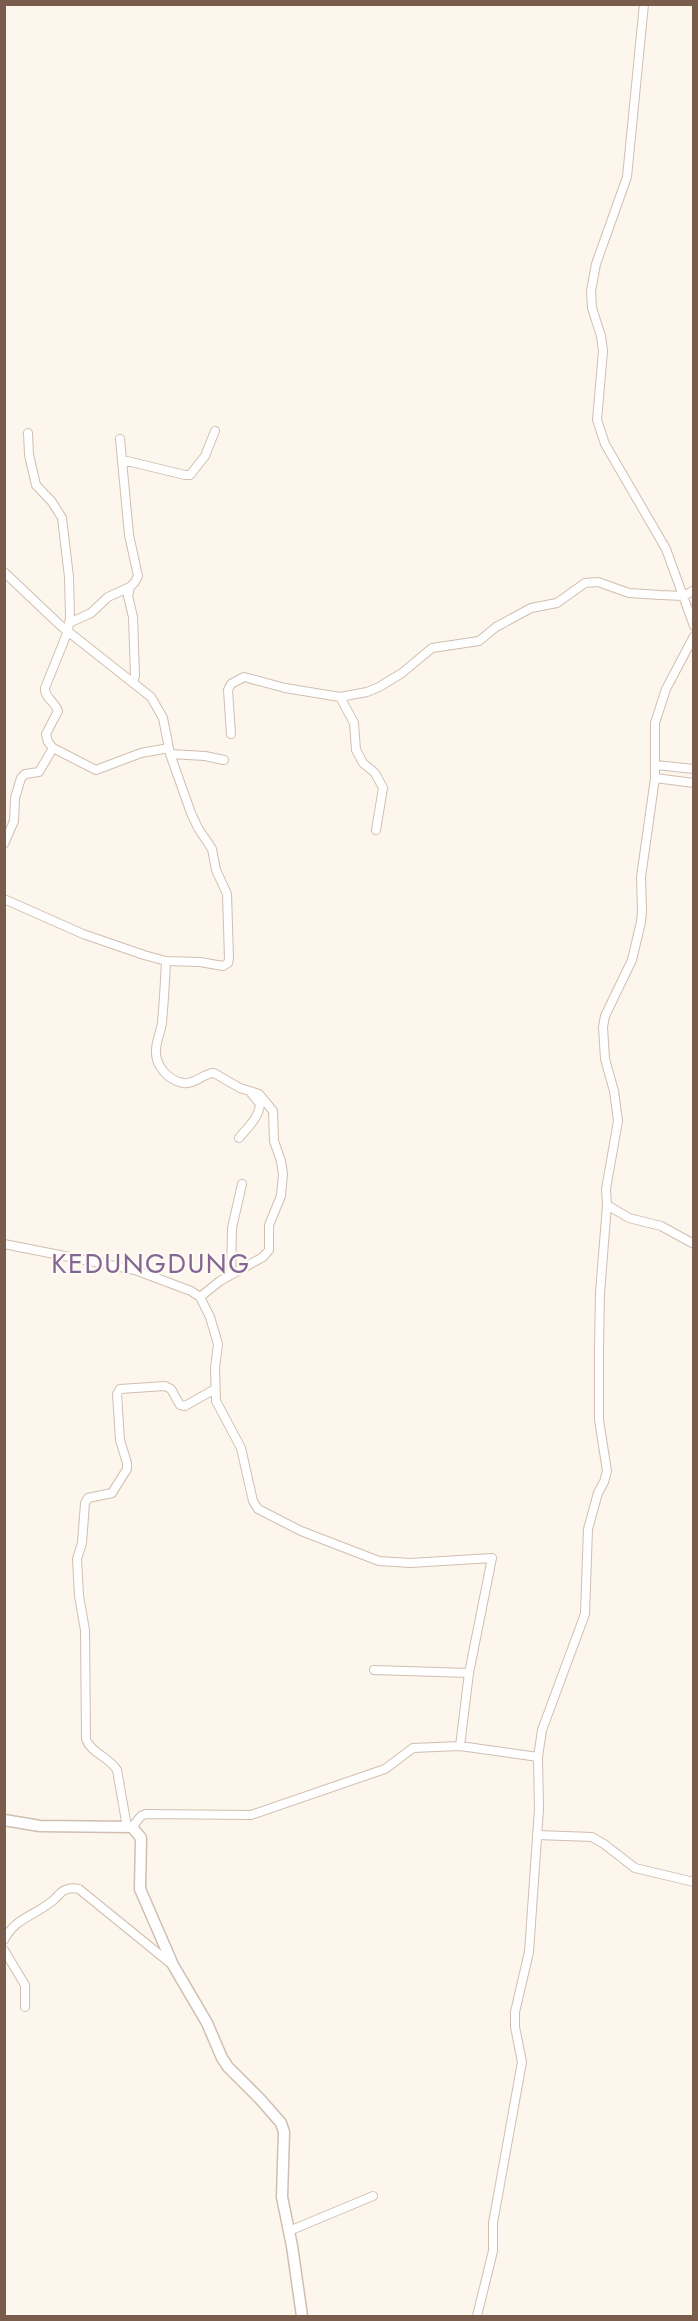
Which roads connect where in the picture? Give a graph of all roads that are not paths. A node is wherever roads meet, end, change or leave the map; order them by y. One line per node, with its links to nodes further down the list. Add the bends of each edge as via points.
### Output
1 (644, 4): 9 (street, via 627,177 596,264 591,291 603,351 597,420 605,444 666,549)
2 (215, 431): 5 (street, via 205,456 190,475)
3 (28, 433): 11 (street, via 36,485 62,518 69,577)
4 (120, 439): 5 (street)
5 (123, 460): 7 (street, via 129,535 138,576)
6 (4, 572): 11 (street)
7 (130, 587): 11 (street, via 108,597); 13 (street)
8 (693, 590): 9 (street)
9 (684, 596): 10 (street); 14 (street, via 629,593 598,582 585,583 557,603 531,608 496,627 479,641 432,648 379,687)
10 (693, 626)
11 (68, 627): 13 (street); 16 (street, via 45,688 58,711 45,734)
12 (693, 636): 19 (street, via 659,707 654,743)
13 (133, 683): 17 (street, via 158,707)
14 (340, 697): 15 (street, via 251,678 237,679 228,690); 23 (street, via 354,723 356,750 383,788)
15 (231, 734)
16 (53, 748): 17 (street, via 96,770 141,753); 24 (street, via 39,772 21,778 14,821)
17 (170, 751): 18 (street); 26 (street, via 191,813 212,849 216,870 228,894 229,959 223,966)
18 (224, 760)
19 (656, 765): 20 (street); 21 (street)
20 (693, 769)
21 (655, 778): 22 (street); 30 (street, via 641,877 641,922 632,960 603,1027 604,1059 618,1121 606,1189)
22 (693, 783)
23 (376, 830)
24 (4, 844)
25 (4, 899): 26 (street, via 83,934)
26 (166, 961): 27 (street, via 162,1026 155,1052 160,1066 178,1082 189,1083 214,1073)
27 (248, 1090): 28 (street, via 260,1109); 33 (street, via 263,1098 273,1111 273,1141 283,1174 281,1196 269,1225 269,1250)
28 (238, 1138)
29 (242, 1184): 33 (street, via 232,1228)
30 (607, 1205): 31 (street, via 629,1218 661,1226); 39 (street, via 600,1282 599,1420 607,1471 588,1528 585,1614 542,1730)
31 (693, 1244)
32 (4, 1245): 34 (street, via 135,1270)
33 (231, 1274): 34 (street)
34 (200, 1297): 35 (street, via 218,1344)
35 (215, 1389): 37 (street, via 216,1401 241,1448 253,1501 271,1517 379,1561 492,1558); 41 (street, via 185,1406 165,1386 120,1389 120,1440 127,1469 116,1490 88,1497 85,1503 77,1559 85,1630 86,1739 117,1770)
36 (374, 1670): 37 (street)
37 (469, 1673): 38 (street)
38 (460, 1746): 39 (street); 41 (street, via 413,1748 385,1769 251,1815 146,1815)
39 (538, 1757): 42 (street)
40 (4, 1820): 41 (street, via 40,1826)
41 (130, 1827): 46 (street, via 143,1844 140,1889)
42 (537, 1835): 43 (street, via 592,1838 635,1868); 51 (street, via 529,1952 515,2012 522,2062 493,2223 493,2251)
43 (693, 1882)
44 (4, 1940): 46 (street, via 23,1917 66,1889 79,1889)
45 (4, 1950): 47 (street, via 25,1985)
46 (174, 1968): 49 (street, via 207,2023 222,2058 281,2123 285,2141 282,2197)
47 (25, 2007)
48 (373, 2196): 49 (street)
49 (289, 2231): 50 (street)
50 (303, 2316)
51 (477, 2316)

